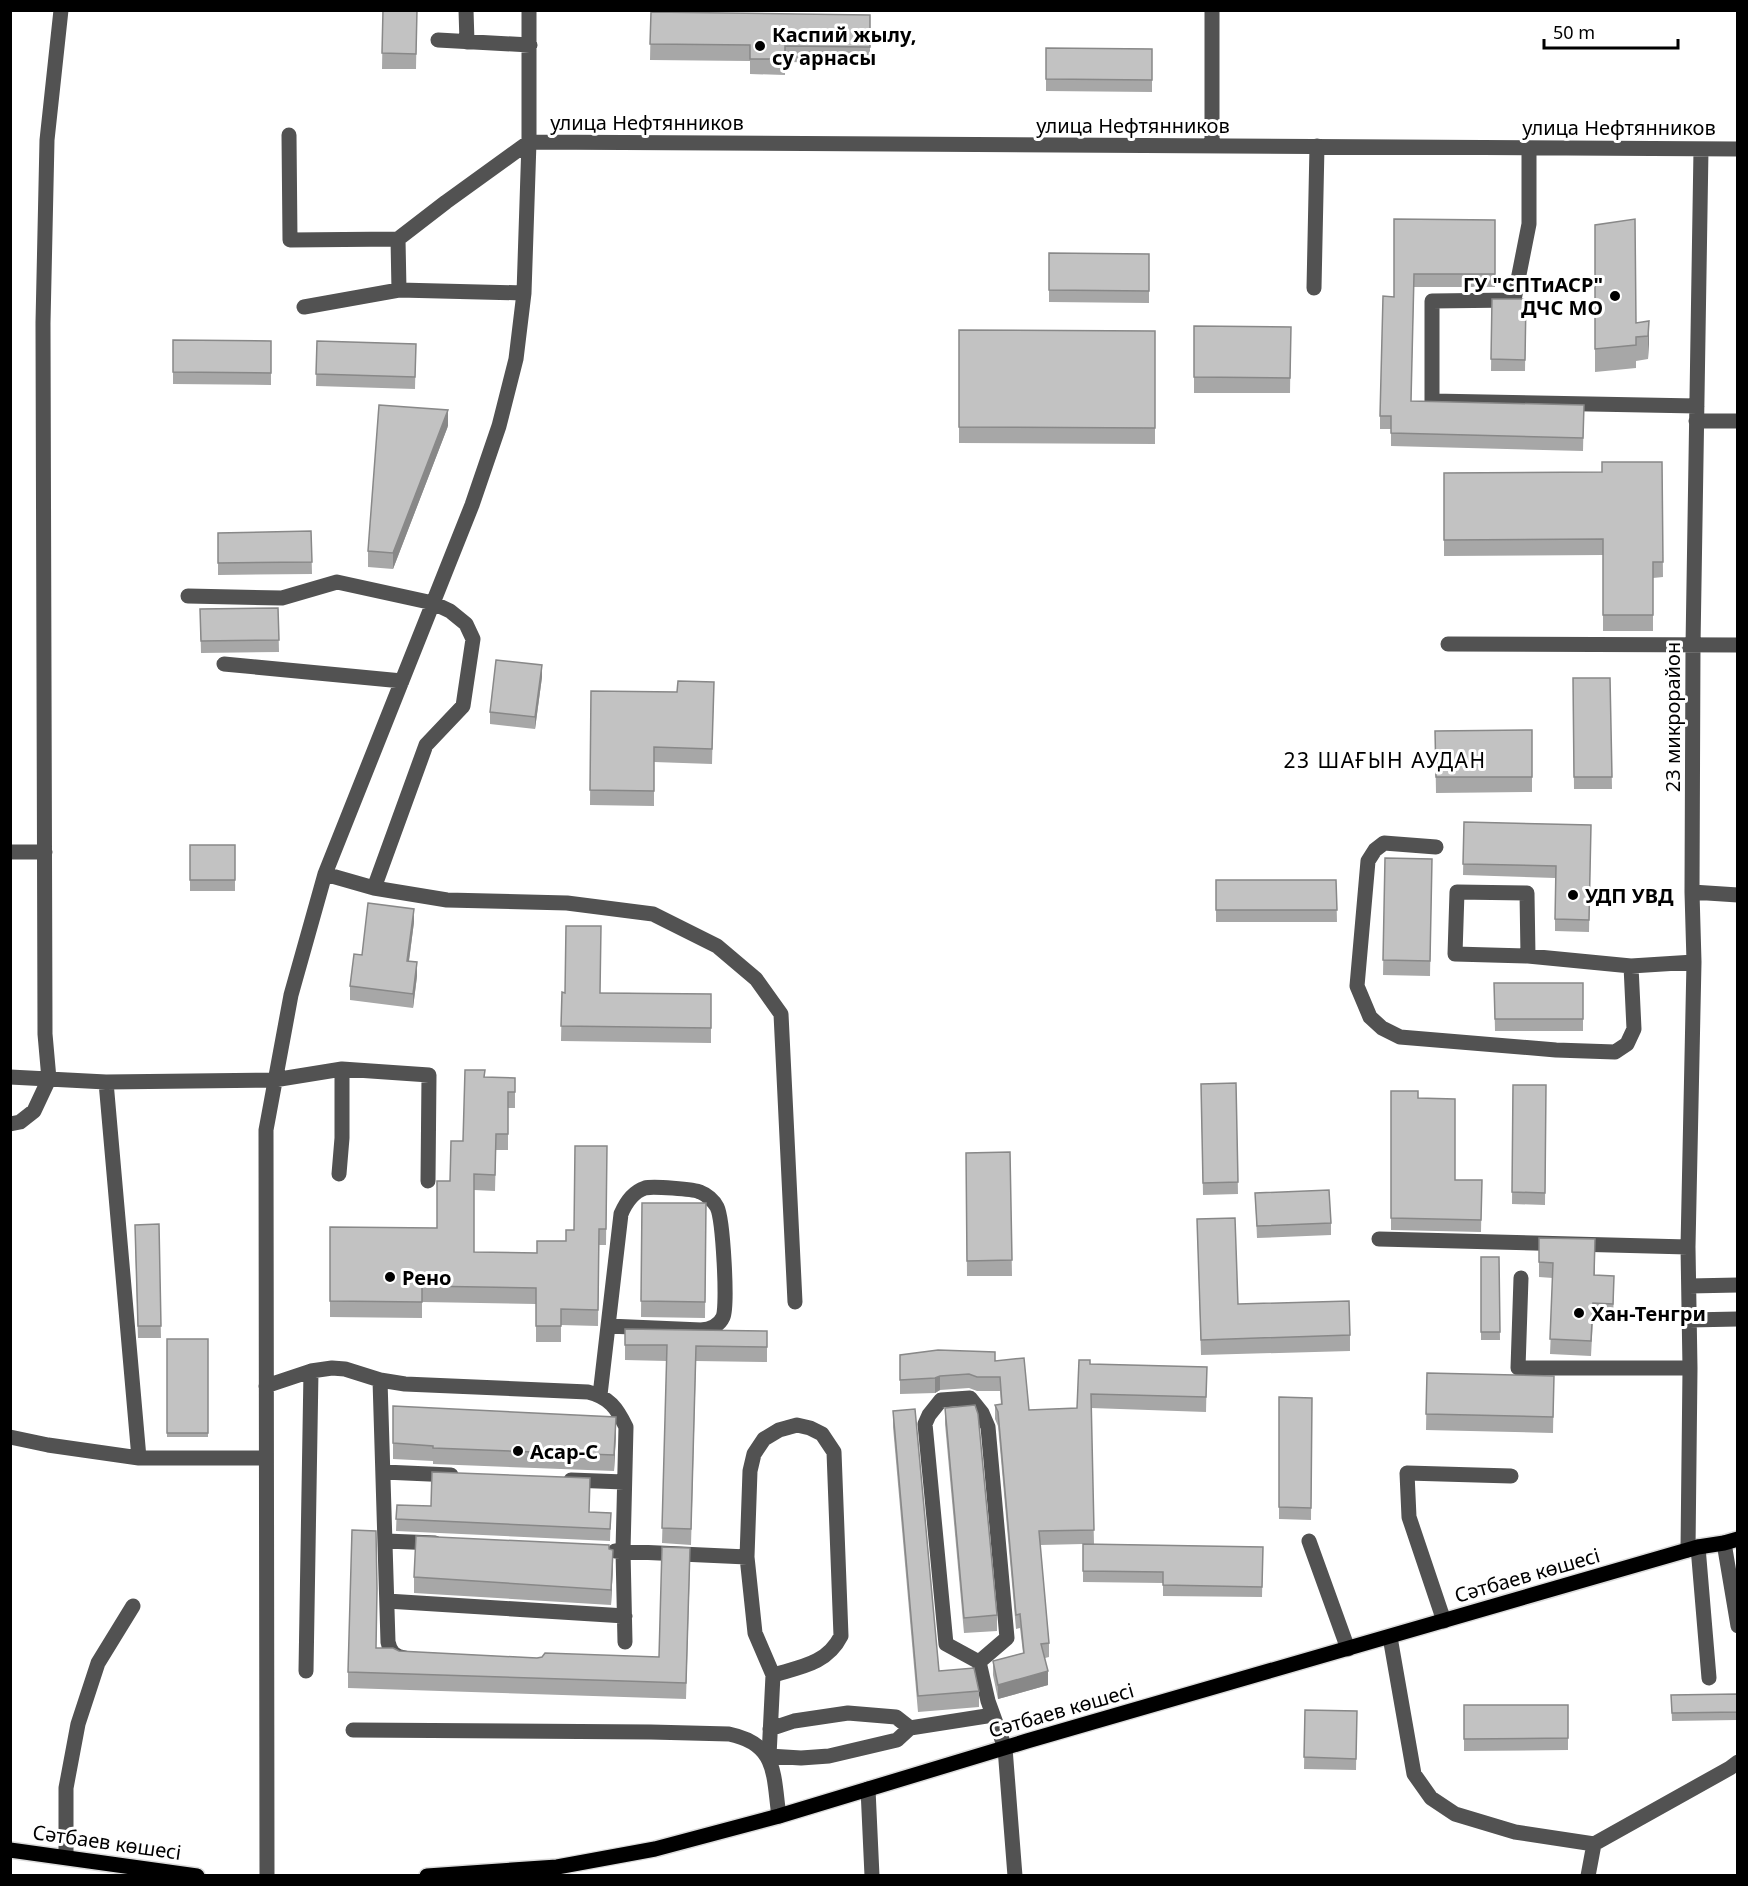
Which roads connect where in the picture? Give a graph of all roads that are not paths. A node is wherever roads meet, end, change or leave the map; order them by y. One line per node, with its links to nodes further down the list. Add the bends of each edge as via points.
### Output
1 (61, 10): 31 (street, via 47,140 43,323)
2 (466, 10): 6 (street)
3 (529, 10): 7 (street)
4 (1212, 10): 10 (street)
5 (438, 40): 6 (street)
6 (468, 42): 7 (street)
7 (530, 45): 9 (street)
8 (289, 135): 15 (street, via 290,240)
9 (529, 142): 10 (street, улица Нефтянников); 15 (street); 18 (street)
10 (1212, 146): 11 (street, улица Нефтянников)
11 (1317, 147): 12 (street, улица Нефтянников); 16 (street)
12 (1529, 148): 13 (street, улица Нефтянников); 20 (street, via 1529,224 1514,300 1432,302 1432,401)
13 (1701, 149): 14 (street, улица Нефтянников); 20 (street, 23 микрорайон)
14 (1737, 149)
15 (398, 239): 17 (street)
16 (1314, 288)
17 (399, 290): 18 (street); 19 (street)
18 (524, 292): 23 (street, via 516,359 500,426)
19 (304, 307)
20 (1696, 413): 21 (street); 26 (street, 23 микрорайон)
21 (1737, 421)
22 (188, 596): 23 (street, via 282,598 337,582)
23 (433, 603): 28 (street); 33 (street, via 466,624 472,639 463,706 426,745)
24 (1448, 644): 26 (street)
25 (1737, 645): 26 (street)
26 (1693, 646): 34 (street, 23 микрорайон)
27 (224, 664): 28 (street)
28 (402, 681): 32 (street)
29 (1436, 847): 38 (street, via 1384,843 1368,861 1357,986 1370,1017 1382,1028 1400,1037 1615,1052 1627,1044 1634,1029)
30 (10, 852): 31 (street)
31 (45, 852): 41 (street, via 45,1034)
32 (325, 874): 33 (street); 42 (street, via 291,994)
33 (374, 888): 52 (street, via 447,900 567,903 653,914 717,946 756,979 781,1014)
34 (1692, 892): 35 (street); 37 (street, 23 микрорайон)
35 (1737, 895)
36 (1528, 956): 36 (street, via 1455,954 1457,892 1527,893); 38 (street)
37 (1694, 962): 38 (street); 48 (street, 23 микрорайон)
38 (1631, 966)
39 (342, 1069): 42 (street); 45 (street); 46 (street, via 429,1075)
40 (10, 1077): 41 (street)
41 (49, 1079): 43 (street); 44 (street, via 34,1111 20,1122)
42 (274, 1080): 43 (street); 59 (street, via 266,1130)
43 (106, 1082): 62 (street)
44 (10, 1124)
45 (339, 1174)
46 (428, 1181)
47 (1379, 1239): 48 (street)
48 (1688, 1247): 50 (street, 23 микрорайон)
49 (1521, 1278): 56 (street, via 1518,1368)
50 (1689, 1286): 51 (street); 54 (street, 23 микрорайон)
51 (1737, 1286)
52 (795, 1302)
53 (1737, 1319): 54 (street)
54 (1689, 1320): 56 (street, 23 микрорайон)
55 (608, 1326): 55 (street, via 621,1214 629,1198 651,1187 699,1191 709,1198 717,1206 721,1221 726,1308 719,1324 701,1330); 60 (street)
56 (1690, 1368): 73 (street, 23 микрорайон)
57 (311, 1371): 58 (street, via 345,1369); 59 (street); 87 (street)
58 (380, 1380): 60 (street); 64 (street)
59 (266, 1386): 63 (street)
60 (600, 1395): 68 (street, via 610,1400 626,1427)
61 (10, 1437): 62 (street)
62 (139, 1458): 63 (street)
63 (266, 1458): 104 (street)
64 (384, 1472): 65 (street); 69 (street)
65 (464, 1475)
66 (1511, 1476): 80 (street, via 1407,1473 1409,1517)
67 (556, 1479): 68 (street)
68 (624, 1482): 75 (street)
69 (386, 1541): 72 (street); 77 (street)
70 (1309, 1541): 84 (street)
71 (1731, 1541): 73 (main road, Сәтбаев көшесі); 81 (street)
72 (445, 1543)
73 (1693, 1548): 80 (main road, Сәтбаев көшесі); 89 (street, 23 микрорайон)
74 (599, 1550): 75 (street)
75 (623, 1551): 76 (street); 79 (street)
76 (747, 1557): 88 (street, via 755,1633); 88 (street, via 753,1454 764,1439 779,1430 797,1425 822,1434 834,1452 841,1636 827,1656)
77 (387, 1601): 79 (street); 85 (street, via 390,1650 400,1658)
78 (133, 1606): 101 (street, via 98,1663 78,1724 66,1788)
79 (625, 1616): 83 (street)
80 (1444, 1621): 82 (main road, Сәтбаев көшесі)
81 (1737, 1626)
82 (1390, 1637): 84 (main road, Сәтбаев көшесі); 99 (street, via 1414,1774 1431,1798 1455,1814 1515,1832)
83 (625, 1642)
84 (1348, 1649): 94 (main road, Сәтбаев көшесі)
85 (423, 1659)
86 (979, 1662): 86 (street, via 946,1644 925,1424 941,1400 970,1398 988,1427 1008,1638); 90 (street)
87 (306, 1671)
88 (773, 1675): 92 (street)
89 (1709, 1678)
90 (993, 1715): 91 (street); 94 (street)
91 (910, 1728): 92 (street, via 896,1717 848,1713 794,1721); 95 (street, via 897,1740 829,1756)
92 (770, 1729): 95 (street)
93 (353, 1730): 95 (street, via 729,1734 756,1744)
94 (1005, 1748): 97 (main road, Сәтбаев көшесі); 107 (street)
95 (769, 1756): 98 (street)
96 (1737, 1762): 99 (street)
97 (868, 1789): 98 (main road, Сәтбаев көшесі); 106 (street)
98 (779, 1816): 102 (main road, Сәтбаев көшесі)
99 (1594, 1844): 108 (street)
100 (12, 1847): 101 (main road, Сәтбаев көшесі)
101 (66, 1857): 103 (main road, Сәтбаев көшесі)
102 (558, 1871): 105 (main road, Сәтбаев көшесі)
103 (198, 1875)
104 (267, 1875)
105 (427, 1875)
106 (872, 1875)
107 (1015, 1875)
108 (1588, 1875)

